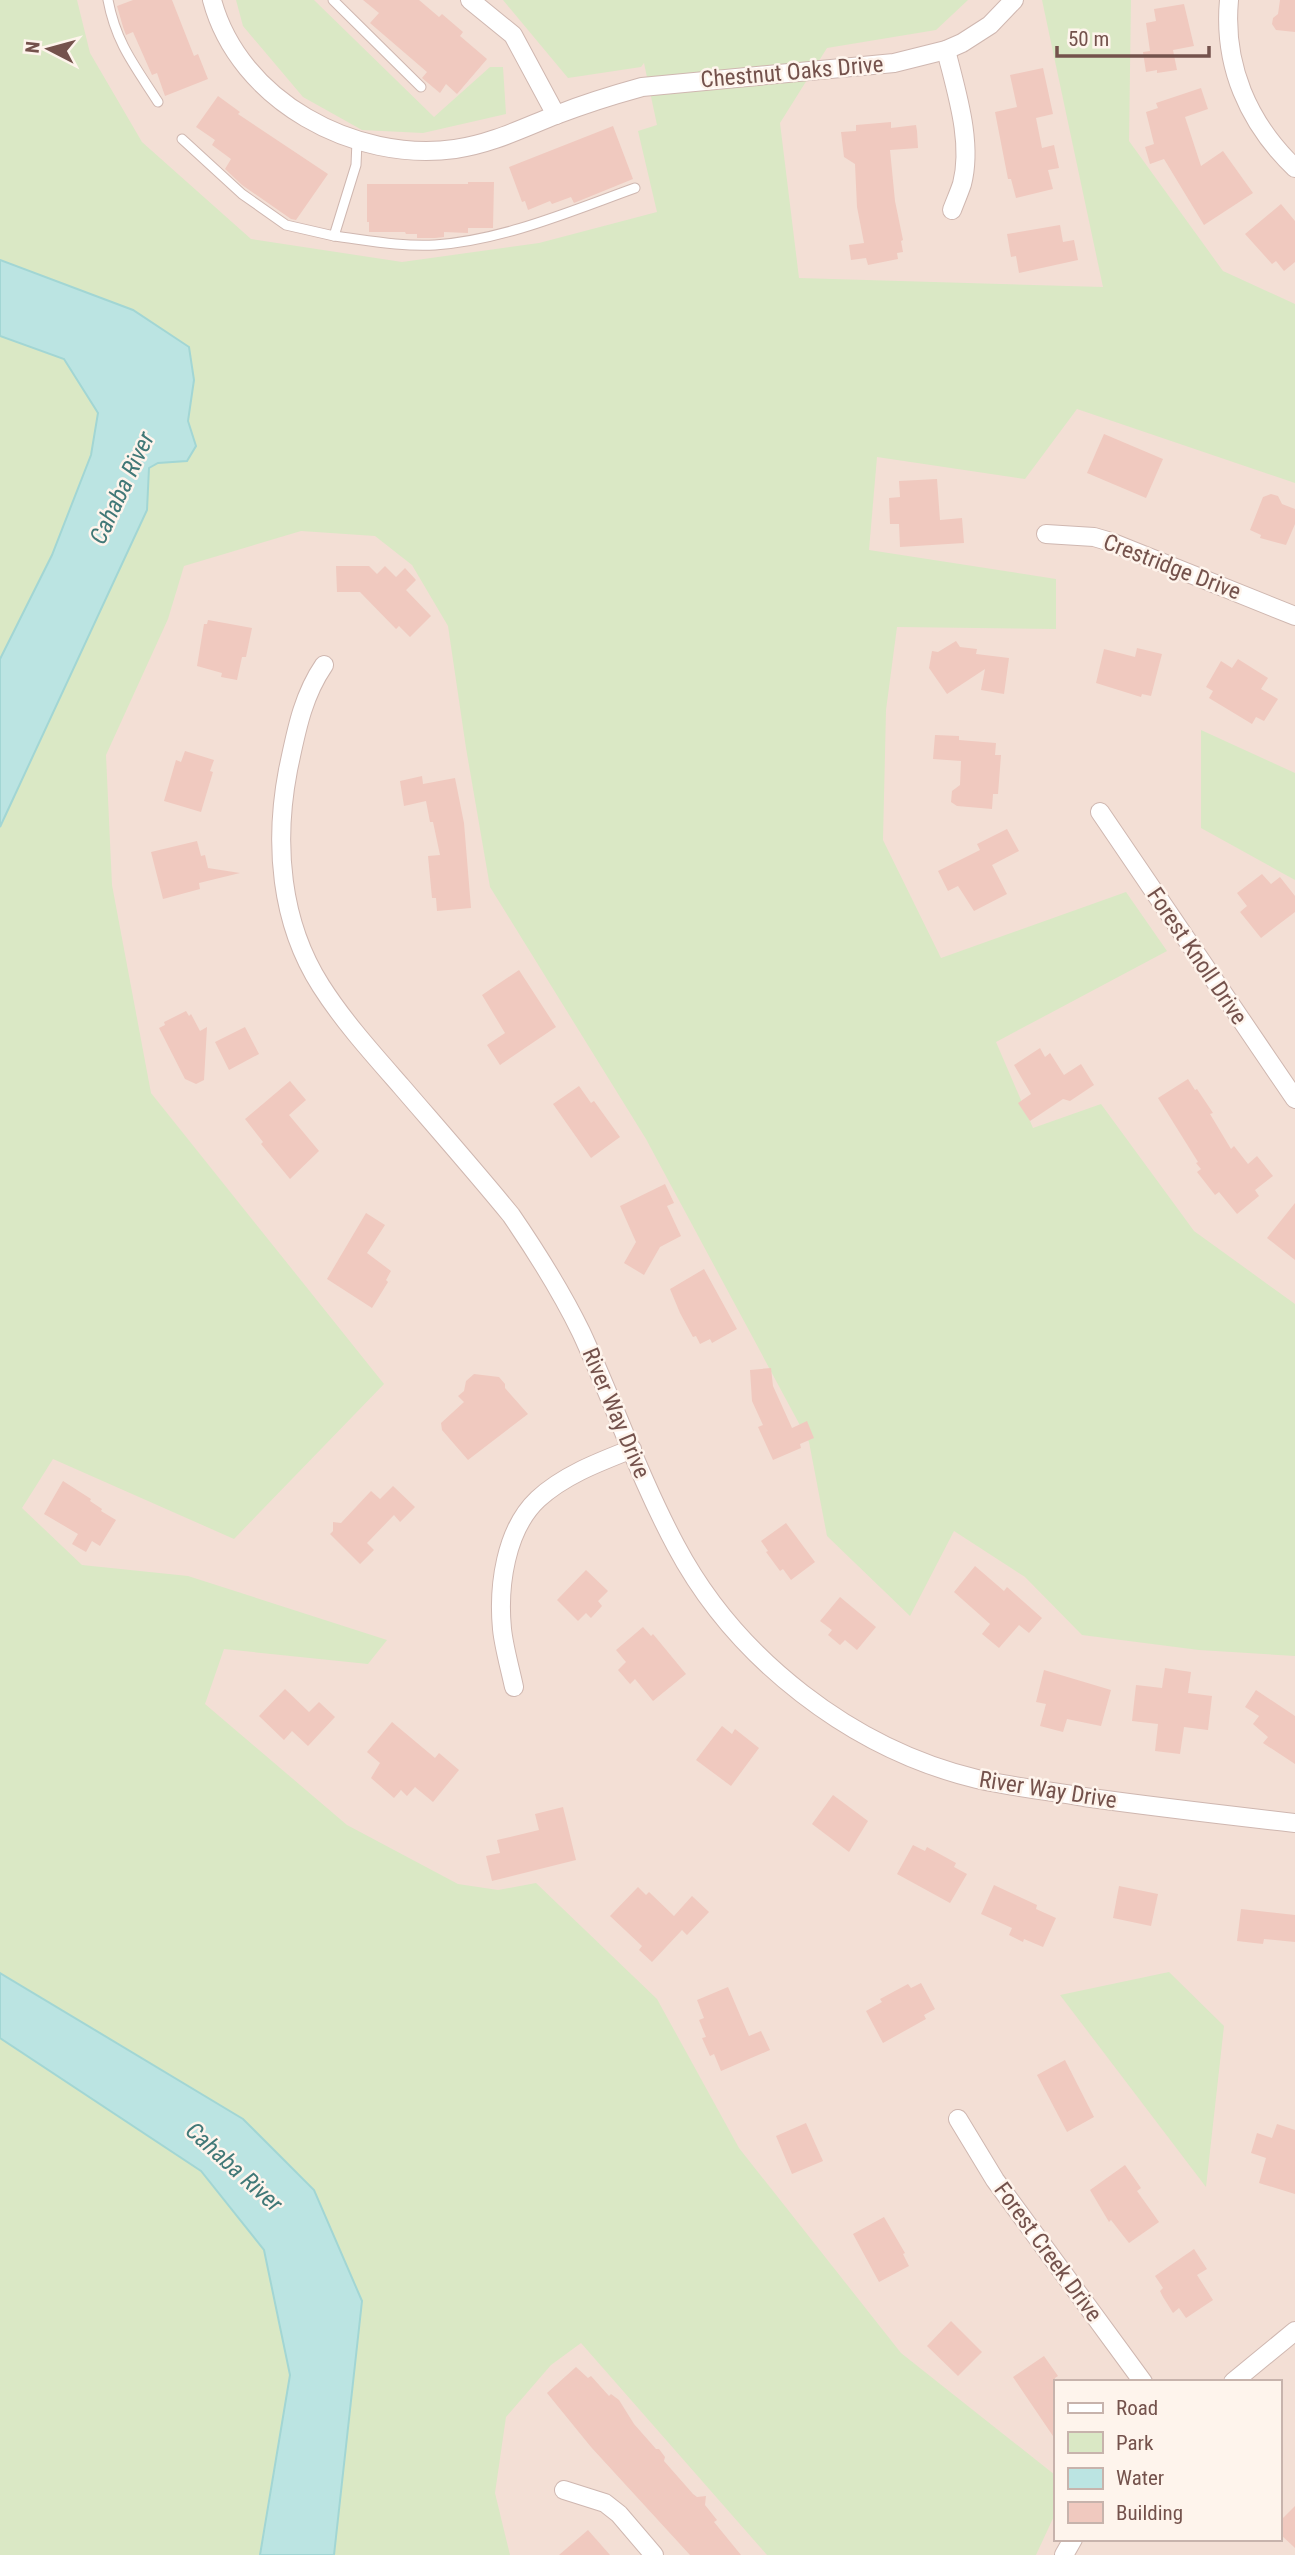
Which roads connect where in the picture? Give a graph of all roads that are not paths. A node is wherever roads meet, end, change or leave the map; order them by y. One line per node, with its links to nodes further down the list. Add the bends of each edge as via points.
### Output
1 (108, 0): 9 (lane, via 113,26)
2 (212, 0): 12 (street, Chestnut Oaks Drive, via 232,45 270,92 313,123)
3 (333, 0): 8 (lane)
4 (470, 0): 10 (street, via 513,35)
5 (1014, 0): 7 (street, Chestnut Oaks Drive, via 990,25)
6 (1230, 0): 13 (street, via 1232,58 1249,109)
7 (946, 50): 10 (street, Chestnut Oaks Drive, via 894,63 642,87); 15 (street, via 965,159)
8 (421, 87)
9 (158, 102)
10 (556, 115): 12 (street, Chestnut Oaks Drive, via 488,142 455,149 402,149)
11 (182, 139): 16 (lane, via 243,194 286,225)
12 (357, 141): 16 (lane, via 356,165)
13 (1295, 167)
14 (635, 188): 16 (lane, via 519,228 456,243 431,246)
15 (952, 210)
16 (334, 236)
17 (1046, 534): 18 (street, Crestridge Drive, via 1111,542)
18 (1295, 616)
19 (324, 665): 22 (street, River Way Drive, via 299,723 280,825 285,892 304,955 345,1020 495,1196 535,1251 580,1331)
20 (1100, 812): 21 (street, Forest Knoll Drive)
21 (1295, 1098)
22 (632, 1449): 23 (street, via 560,1482 537,1500 518,1528 501,1597 502,1630); 24 (street, River Way Drive, via 702,1590 787,1681 861,1734 976,1779)
23 (514, 1687)
24 (1295, 1823)
25 (958, 2119): 27 (street, Forest Creek Drive, via 995,2180)
26 (1295, 2331): 28 (street)
27 (1142, 2380)
28 (1235, 2380)
29 (564, 2490): 30 (street, via 605,2503)
30 (654, 2555)

